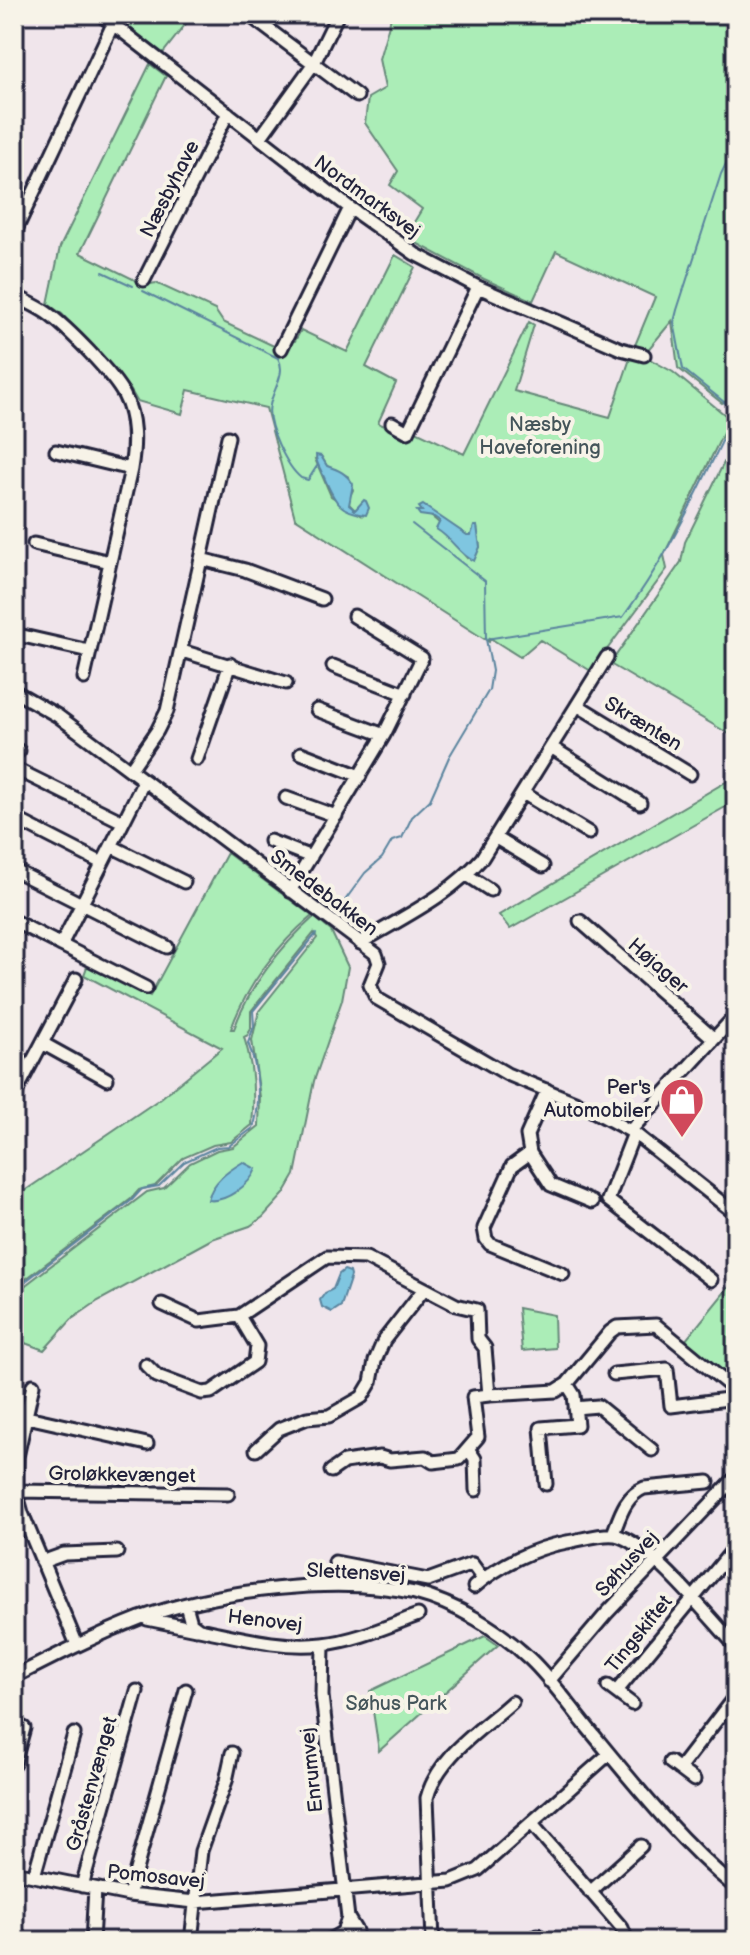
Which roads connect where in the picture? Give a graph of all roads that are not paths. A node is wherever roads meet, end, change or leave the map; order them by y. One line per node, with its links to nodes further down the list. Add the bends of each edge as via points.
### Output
1 (100, 14): 4 (street, Nordmarksvej)
2 (248, 14): 5 (street)
3 (338, 14): 5 (street)
4 (113, 24): 7 (street, Nordmarksvej); 10 (street)
5 (314, 63): 6 (street); 8 (street)
6 (357, 96)
7 (228, 113): 8 (street, Nordmarksvej); 11 (street, Næsbyhave)
8 (260, 138): 9 (street, Nordmarksvej)
9 (350, 208): 12 (street, Nordmarksvej, via 415,254); 14 (street)
10 (14, 234)
11 (144, 280)
12 (478, 287): 15 (street, Nordmarksvej); 16 (street, via 408,432)
13 (14, 295): 19 (street, via 47,313 118,386 132,424)
14 (281, 349)
15 (644, 355)
16 (392, 423)
17 (228, 437): 21 (street)
18 (56, 451): 19 (street)
19 (131, 469): 22 (street)
20 (34, 544): 22 (street)
21 (201, 559): 23 (street); 27 (street)
22 (110, 562): 26 (street)
23 (322, 599)
24 (354, 616): 34 (street, via 422,658)
25 (14, 634): 26 (street)
26 (89, 651): 31 (street)
27 (182, 651): 29 (street); 41 (street, via 167,711)
28 (607, 657): 35 (street, Skrænten)
29 (230, 664): 32 (street); 40 (street)
30 (333, 666): 34 (street)
31 (84, 678)
32 (286, 683)
33 (14, 691): 41 (street, Smedebakken, via 58,716)
34 (405, 694): 37 (street)
35 (577, 705): 38 (street, Skrænten); 43 (street, Skrænten)
36 (317, 710): 37 (street)
37 (384, 735): 44 (street)
38 (551, 747): 46 (street, Skrænten); 48 (street)
39 (301, 753): 44 (street)
40 (197, 759)
41 (130, 770): 45 (street, Smedebakken)
42 (22, 772): 51 (street)
43 (690, 774)
44 (360, 776): 49 (street)
45 (144, 781): 51 (street); 63 (street, Smedebakken)
46 (523, 793): 52 (street); 53 (street, Skrænten)
47 (286, 798): 49 (street)
48 (640, 803)
49 (336, 816): 56 (street)
50 (14, 818): 57 (street)
51 (123, 822): 55 (street)
52 (589, 833)
53 (496, 838): 58 (street); 60 (street, Skrænten)
54 (270, 841): 56 (street)
55 (111, 846): 57 (street); 61 (street)
56 (311, 857): 63 (street)
57 (102, 863): 64 (street)
58 (543, 866)
59 (14, 870): 64 (street)
60 (467, 875): 62 (street); 67 (street, Skrænten)
61 (184, 882)
62 (490, 890)
63 (290, 891): 67 (street, Smedebakken)
64 (82, 904): 68 (street); 69 (street)
65 (14, 921): 68 (street)
66 (580, 921): 73 (street, Højager)
67 (360, 943): 76 (street, Smedebakken, via 376,954 379,963 370,985 376,998 507,1074)
68 (61, 945): 71 (street)
69 (167, 947)
70 (76, 979): 74 (street)
71 (146, 988)
72 (736, 1015): 73 (street)
73 (713, 1038): 78 (street)
74 (42, 1043): 75 (street); 77 (street)
75 (107, 1079)
76 (547, 1090): 78 (street, Smedebakken); 79 (street, via 527,1135)
77 (14, 1096)
78 (632, 1132): 81 (street, Smedebakken); 83 (street, via 608,1200)
79 (530, 1153): 80 (street, via 551,1185); 82 (street, via 512,1166 484,1234 490,1244)
80 (592, 1202)
81 (736, 1214)
82 (563, 1274)
83 (711, 1280)
84 (424, 1289): 86 (street, via 366,1258 327,1257); 92 (street, via 477,1310); 97 (street, via 384,1340 362,1397 329,1416 279,1429)
85 (162, 1304): 86 (street, via 199,1321)
86 (239, 1316): 87 (street, via 257,1346 255,1362 211,1392 157,1376)
87 (146, 1365)
88 (614, 1374): 93 (street, via 667,1369 671,1406)
89 (567, 1384): 91 (street, via 617,1327 656,1325); 92 (street, via 556,1391); 94 (street)
90 (33, 1385): 95 (street)
91 (736, 1391)
92 (489, 1395): 98 (street, via 473,1397 478,1437)
93 (736, 1398)
94 (575, 1408): 99 (street, via 598,1406); 103 (street, via 577,1425 541,1428)
95 (27, 1417): 96 (street, Groløkkevænget); 105 (street, via 17,1457)
96 (147, 1444)
97 (256, 1450)
98 (469, 1450): 100 (street, via 459,1459 380,1457 344,1462); 104 (street, via 475,1459)
99 (652, 1450)
100 (331, 1471)
101 (736, 1477): 110 (street, Søhusvej)
102 (708, 1482): 107 (street, via 635,1492)
103 (546, 1484)
104 (476, 1490)
105 (16, 1491): 106 (street, Groløkkevænget); 111 (street)
106 (228, 1494)
107 (613, 1534): 110 (street, Tingskiftet); 112 (street, via 541,1549 478,1583 472,1564 428,1580)
108 (736, 1546): 113 (street, Tingskiftet)
109 (117, 1552): 111 (street, via 64,1554)
110 (656, 1560): 113 (street, Tingskiftet); 122 (street, Søhusvej)
111 (42, 1562): 119 (street)
112 (335, 1562)
113 (691, 1598): 120 (street, Tingskiftet); 127 (street, Tingskiftet, via 612,1689)
114 (186, 1605): 116 (street, Slettensvej); 117 (street, Henovej, via 191,1623); 122 (street, Slettensvej, via 307,1587 415,1593 479,1620)
115 (418, 1615): 118 (street, Henovej)
116 (142, 1618): 117 (street, Henovej); 119 (street, Slettensvej)
117 (199, 1629): 118 (street, Henovej, via 273,1644)
118 (323, 1644): 142 (street, Enrumvej, via 322,1696)
119 (77, 1645): 121 (street, Slettensvej)
120 (736, 1646)
121 (14, 1677)
122 (549, 1681): 131 (street, Slettensvej)
123 (186, 1690): 144 (street)
124 (137, 1691): 139 (street, Gråstenvænget)
125 (736, 1695): 133 (street, via 674,1766)
126 (512, 1702): 138 (street, via 441,1765 431,1781)
127 (632, 1704)
128 (24, 1728): 132 (street)
129 (74, 1734): 137 (street)
130 (232, 1753): 145 (street, via 201,1851)
131 (609, 1754): 134 (street, Pomosavej); 140 (street, Slettensvej, via 691,1847)
132 (14, 1764)
133 (694, 1780)
134 (532, 1824): 138 (street, Pomosavej, via 478,1870); 143 (street)
135 (641, 1846): 143 (street)
136 (14, 1872): 137 (street, Pomosavej)
137 (34, 1876): 139 (street, Pomosavej)
138 (430, 1884): 142 (street, Pomosavej); 151 (street)
139 (82, 1886): 141 (street, Pomosavej)
140 (736, 1888)
141 (95, 1889): 144 (street, Pomosavej); 147 (street)
142 (344, 1891): 145 (street, Pomosavej); 146 (street)
143 (590, 1892): 152 (street)
144 (129, 1895): 145 (street, Pomosavej)
145 (195, 1902): 148 (street)
146 (348, 1918): 149 (street, via 343,1932); 150 (street)
147 (92, 1941)
148 (191, 1941)
149 (328, 1941)
150 (356, 1941)
151 (433, 1941)
152 (627, 1941)

